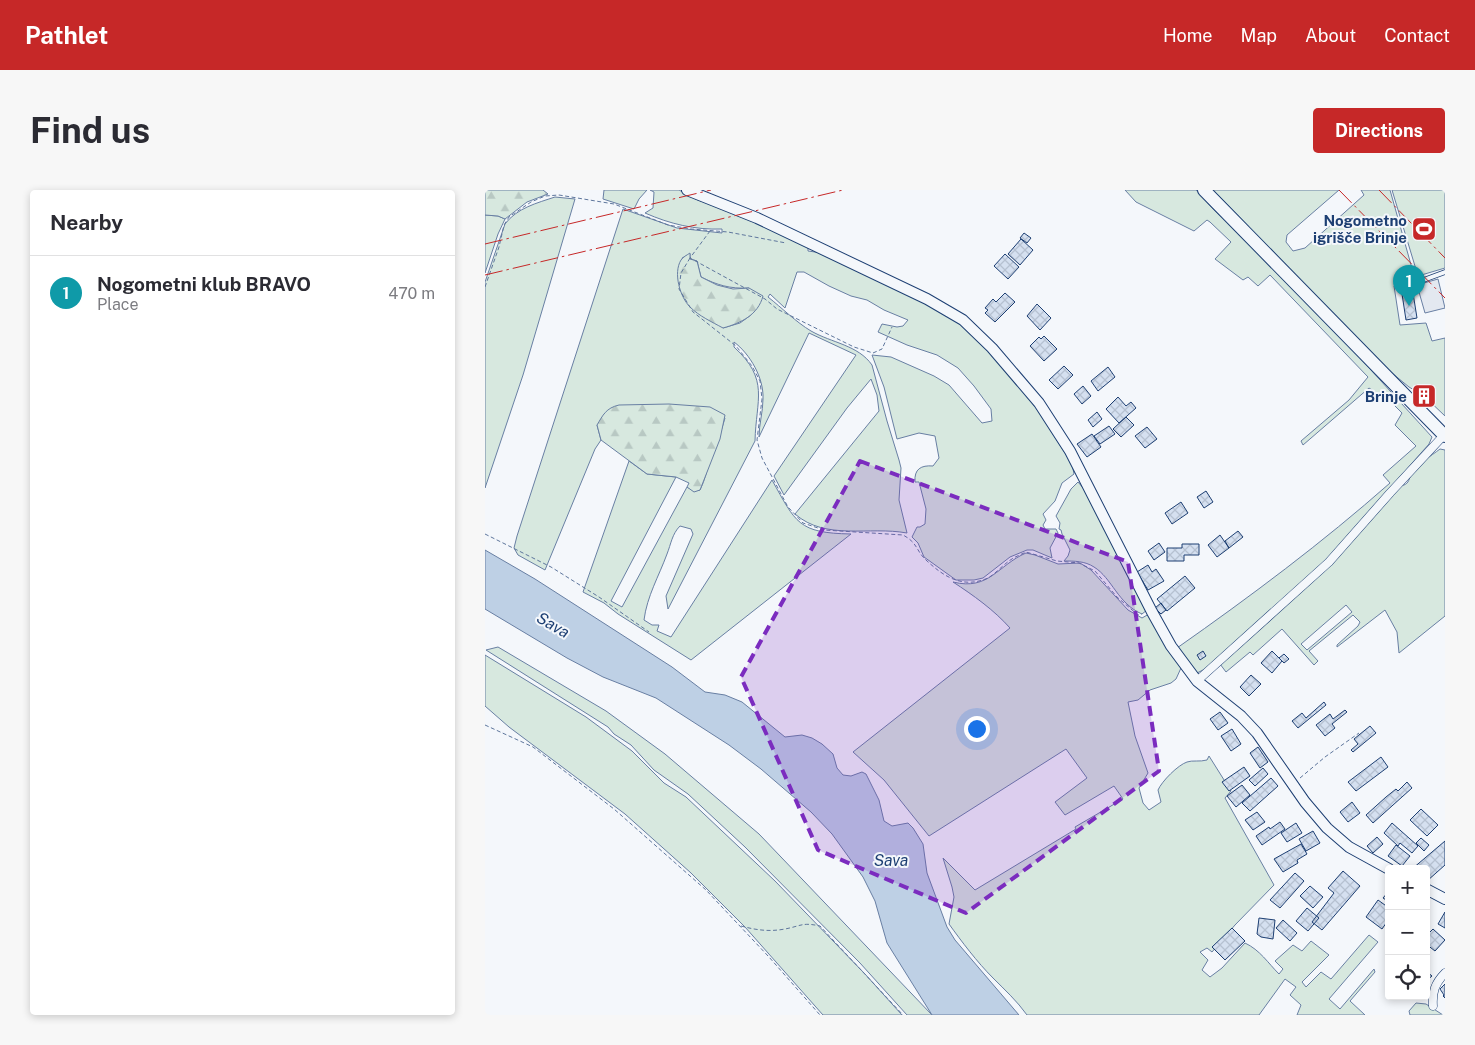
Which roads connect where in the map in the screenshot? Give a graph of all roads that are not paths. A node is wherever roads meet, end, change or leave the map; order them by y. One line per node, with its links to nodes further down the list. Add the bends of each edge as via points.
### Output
1 (687, 190): 6 (street, via 757,218 927,299 963,320 1039,403 1070,450 1152,612 1171,646)
2 (1204, 190): 5 (main road)
3 (1445, 272): 4 (lane)
4 (1410, 285)
5 (1445, 435): 6 (street, via 1329,562)
6 (1197, 681): 7 (street, via 1257,733 1327,828 1349,847)
7 (1385, 867)
8 (1430, 891): 9 (street)
9 (1445, 899)
10 (1445, 973): 11 (street, via 1432,995)
11 (1433, 1006)

